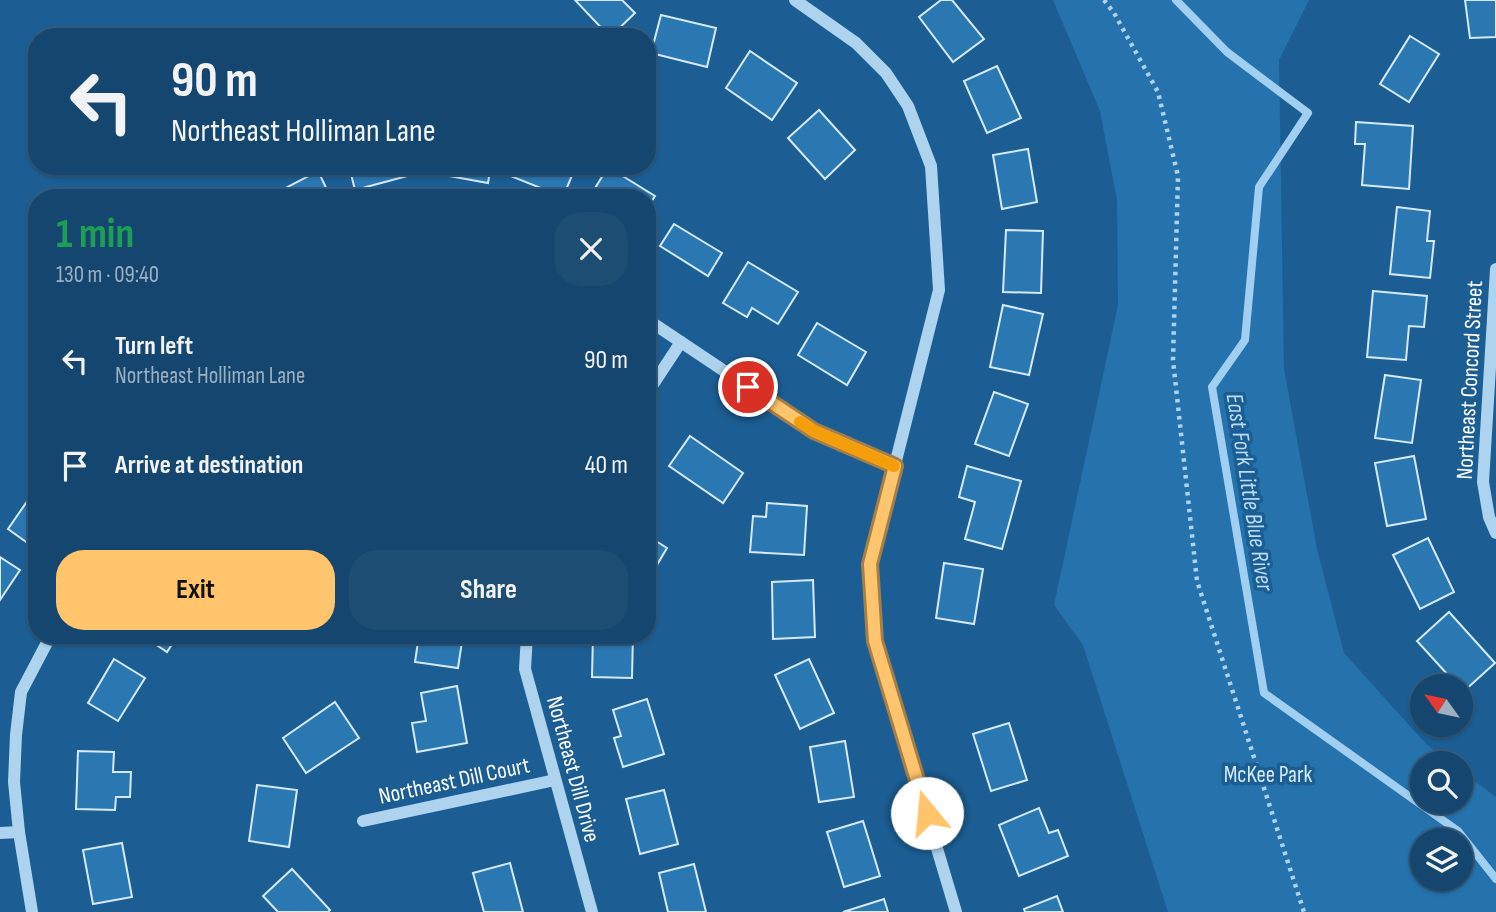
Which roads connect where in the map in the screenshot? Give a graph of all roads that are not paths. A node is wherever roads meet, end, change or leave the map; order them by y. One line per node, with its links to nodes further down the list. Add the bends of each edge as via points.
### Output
1 (795, 0): 6 (street, via 856,43 886,74 908,106 931,166 939,290)
2 (1496, 269): 7 (street, Northeast Concord Street, via 1483,482)
3 (656, 325): 4 (street)
4 (681, 342): 5 (street); 6 (street, via 814,431)
5 (656, 380)
6 (895, 466): 16 (street, via 870,564 875,641)
7 (1496, 533)
8 (46, 644): 12 (street, via 21,692 14,782)
9 (526, 644): 10 (street, Northeast Dill Drive, via 525,669)
10 (555, 780): 11 (street, Northeast Dill Court); 15 (street, Northeast Dill Drive)
11 (363, 821)
12 (19, 832): 13 (street); 14 (street)
13 (0, 834)
14 (32, 912)
15 (592, 912)
16 (956, 912)

